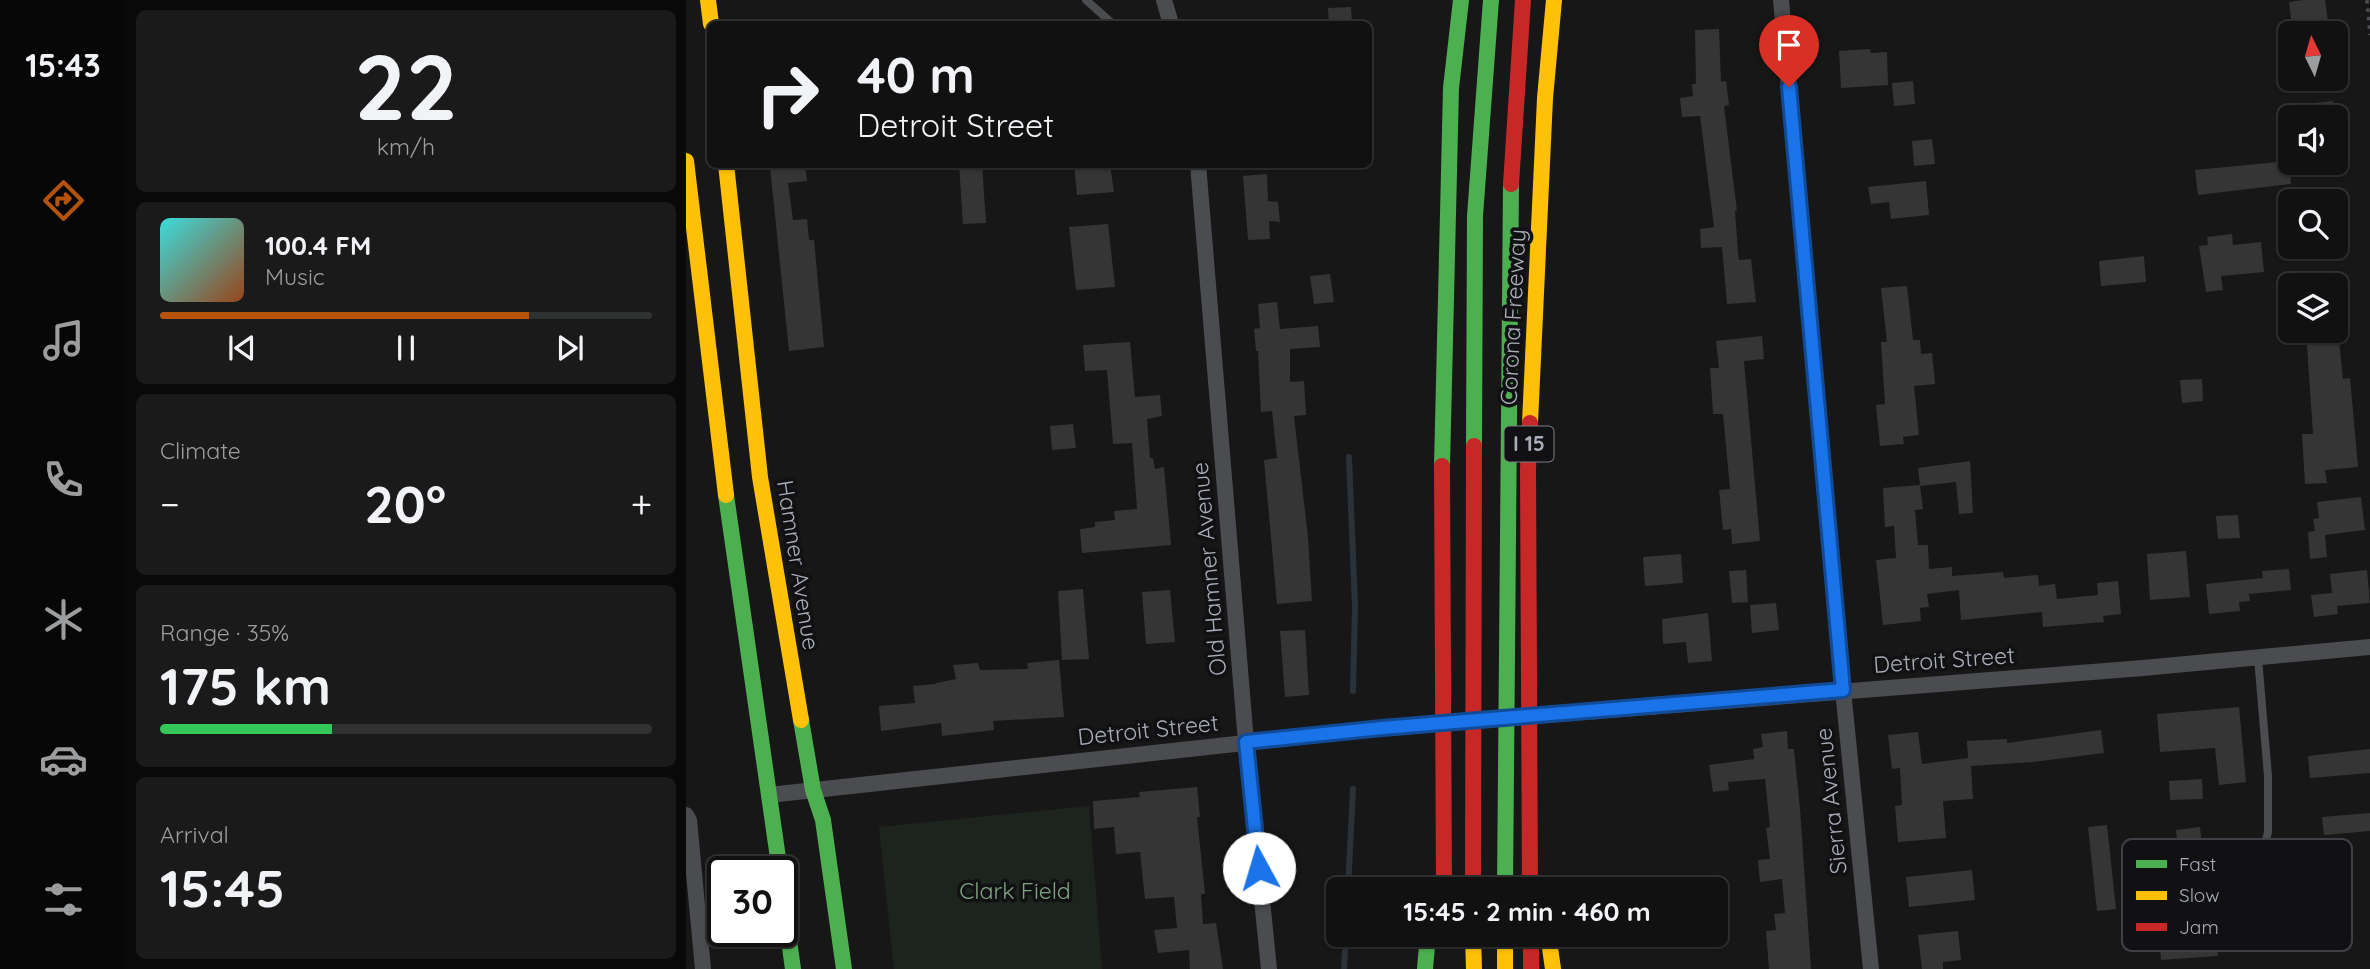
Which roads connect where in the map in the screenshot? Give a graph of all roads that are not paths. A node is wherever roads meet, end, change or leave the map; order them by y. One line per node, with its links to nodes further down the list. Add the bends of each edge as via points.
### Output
1 (708, 0): 9 (main road)
2 (1086, 0): 10 (lane)
3 (1164, 0): 11 (street)
4 (1461, 0): 19 (main road, via 1451,88 1442,440)
5 (1491, 0): 28 (main road, via 1475,216)
6 (1523, 0): 29 (main road, via 1508,210)
7 (1555, 0): 20 (main road, Corona Freeway / I 15, via 1545,98 1528,469)
8 (1781, 0): 17 (street, Sierra Avenue)
9 (711, 21)
10 (1110, 21)
11 (1170, 21)
12 (686, 161): 22 (main road, via 734,561)
13 (726, 168): 21 (main road, Hamner Avenue, via 761,477)
14 (1198, 168): 18 (street, Old Hamner Avenue)
15 (2370, 647): 16 (street, Detroit Street)
16 (2258, 658): 17 (street, Detroit Street); 24 (lane, via 2268,776)
17 (1843, 690): 18 (street, Detroit Street); 47 (street, Sierra Avenue)
18 (1246, 742): 21 (street, Detroit Street); 41 (street, Old Hamner Avenue)
19 (1444, 780): 26 (main road); 27 (main road)
20 (1530, 780): 30 (main road, Corona Freeway / I 15); 31 (main road)
21 (813, 790): 22 (street, Detroit Street); 40 (main road, Hamner Avenue, via 823,820)
22 (769, 795): 25 (main road)
23 (686, 815): 38 (street)
24 (2266, 839)
25 (778, 856)
26 (1434, 877)
27 (1444, 877)
28 (1473, 877)
29 (1505, 877)
30 (1530, 877)
31 (1542, 877)
32 (790, 947): 39 (main road)
33 (1427, 947): 42 (main road)
34 (1474, 947): 43 (main road)
35 (1505, 947): 44 (main road)
36 (1531, 947): 45 (main road)
37 (1550, 947): 46 (main road)
38 (703, 969)
39 (793, 969)
40 (844, 969)
41 (1269, 969)
42 (1425, 969)
43 (1474, 969)
44 (1505, 969)
45 (1531, 969)
46 (1553, 969)
47 (1871, 969)

